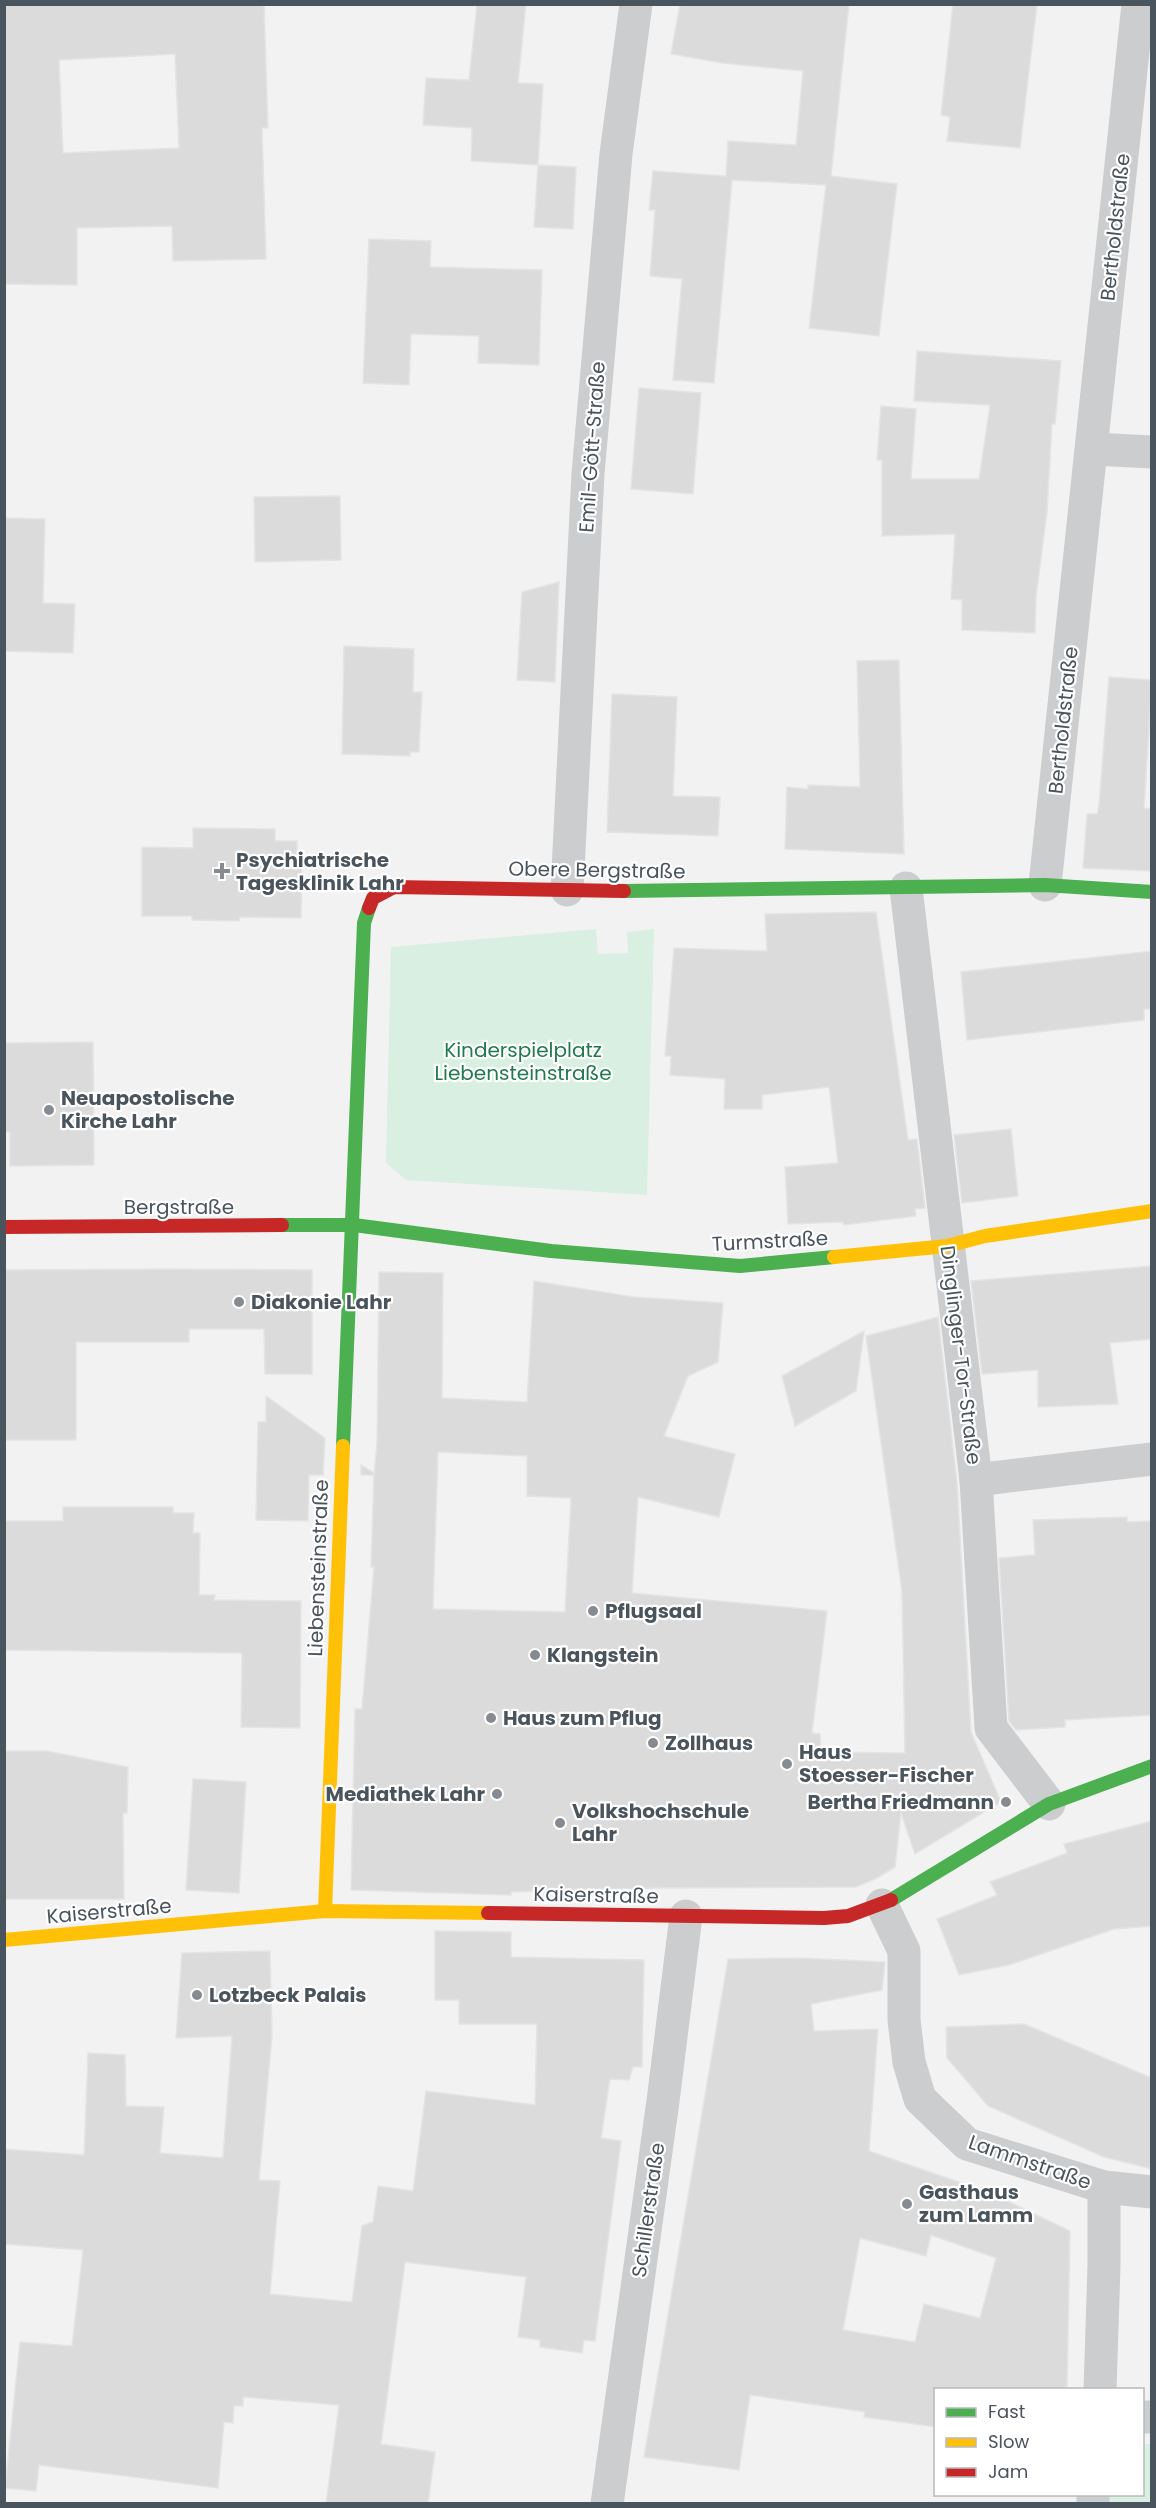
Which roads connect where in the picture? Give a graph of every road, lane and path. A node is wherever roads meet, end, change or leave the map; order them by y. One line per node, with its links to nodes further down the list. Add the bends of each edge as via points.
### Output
1 (636, 4): 7 (street, Emil-Gött-Straße, via 616,154 589,462)
2 (1138, 4): 3 (street, Bertholdstraße)
3 (1093, 449): 4 (street); 5 (street, Bertholdstraße)
4 (1152, 453)
5 (1045, 885): 6 (street, Obere Bergstraße); 8 (street, Obere Bergstraße)
6 (906, 888): 7 (street, Obere Bergstraße); 12 (street, Dinglinger-Tor-Straße)
7 (567, 890): 10 (street, Obere Bergstraße, via 394,887 373,898 364,923)
8 (1152, 892)
9 (1152, 1212): 12 (street, Turmstraße, via 985,1236)
10 (354, 1225): 11 (street, Bergstraße); 12 (street, Turmstraße, via 550,1251 740,1266); 18 (street, Liebensteinstraße, via 343,1400)
11 (4, 1227)
12 (947, 1246): 14 (street, Dinglinger-Tor-Straße)
13 (1152, 1459): 14 (street)
14 (976, 1480): 16 (street, Dinglinger-Tor-Straße, via 991,1728)
15 (1152, 1766): 16 (street, Kaiserstraße)
16 (1049, 1804): 17 (street, Kaiserstraße)
17 (882, 1905): 19 (street, Kaiserstraße, via 848,1916 824,1918); 21 (street, Lammstraße, via 904,1951 907,2041 920,2099 967,2144)
18 (325, 1911): 19 (street, Kaiserstraße); 20 (street, Kaiserstraße)
19 (686, 1916): 24 (street, Schillerstraße)
20 (4, 1940)
21 (1104, 2187): 22 (street, Lammstraße); 23 (street, Lammstraße)
22 (1152, 2192)
23 (1101, 2379)
24 (607, 2504)

